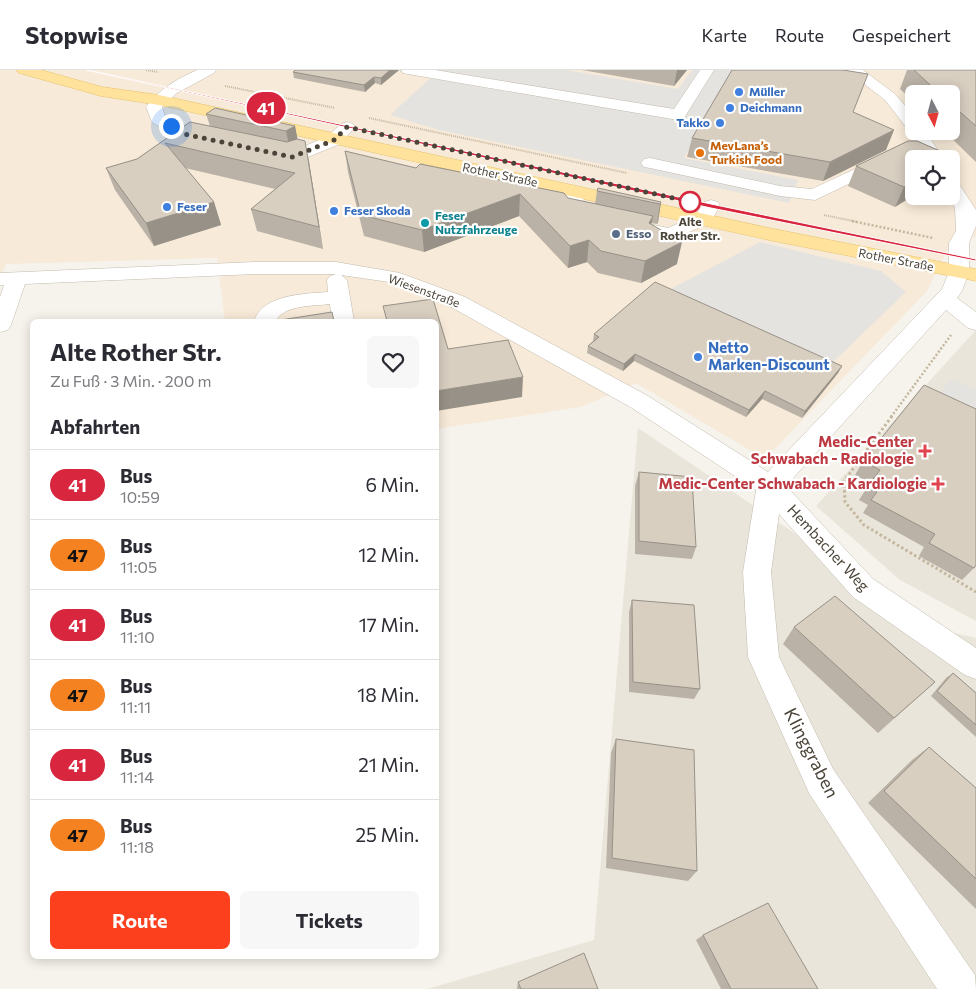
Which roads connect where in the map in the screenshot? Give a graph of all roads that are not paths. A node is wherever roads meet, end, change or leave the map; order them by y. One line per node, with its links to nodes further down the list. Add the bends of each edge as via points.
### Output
1 (24, 70): 7 (main road, Rother Straße, via 101,91)
2 (209, 70): 6 (street)
3 (408, 70): 4 (street, via 678,115)
4 (707, 70)
5 (852, 70): 8 (street, via 890,97)
6 (174, 88): 7 (street); 9 (main road, Rother Straße)
7 (157, 97): 10 (main road, Rother Straße); 11 (street, via 158,119 184,134)
8 (905, 116)
9 (347, 127): 10 (street); 18 (main road, Rother Straße)
10 (334, 140): 12 (street, via 292,157); 15 (main road, Rother Straße)
11 (233, 144)
12 (253, 148)
13 (905, 153): 14 (street, via 895,154 815,194 780,191)
14 (650, 163)
15 (575, 191): 18 (street, via 573,214 670,234)
16 (960, 201): 17 (street)
17 (964, 208): 19 (street); 20 (street)
18 (707, 212): 20 (main road, Rother Straße)
19 (976, 222)
20 (966, 261): 24 (street)
21 (336, 268): 22 (street, Wiesenstraße, via 255,268); 23 (street); 29 (street, Wiesenstraße, via 393,277 458,302 640,402)
22 (8, 279): 28 (street)
23 (340, 297): 25 (street, via 277,307); 26 (street)
24 (945, 299): 27 (street); 29 (street)
25 (266, 319)
26 (343, 319)
27 (971, 319)
28 (0, 325)
29 (770, 486): 30 (street, Hembacher Weg, via 863,588); 31 (street, Klinggraben, via 758,572 764,657 821,781)
30 (976, 665)
31 (961, 989)

